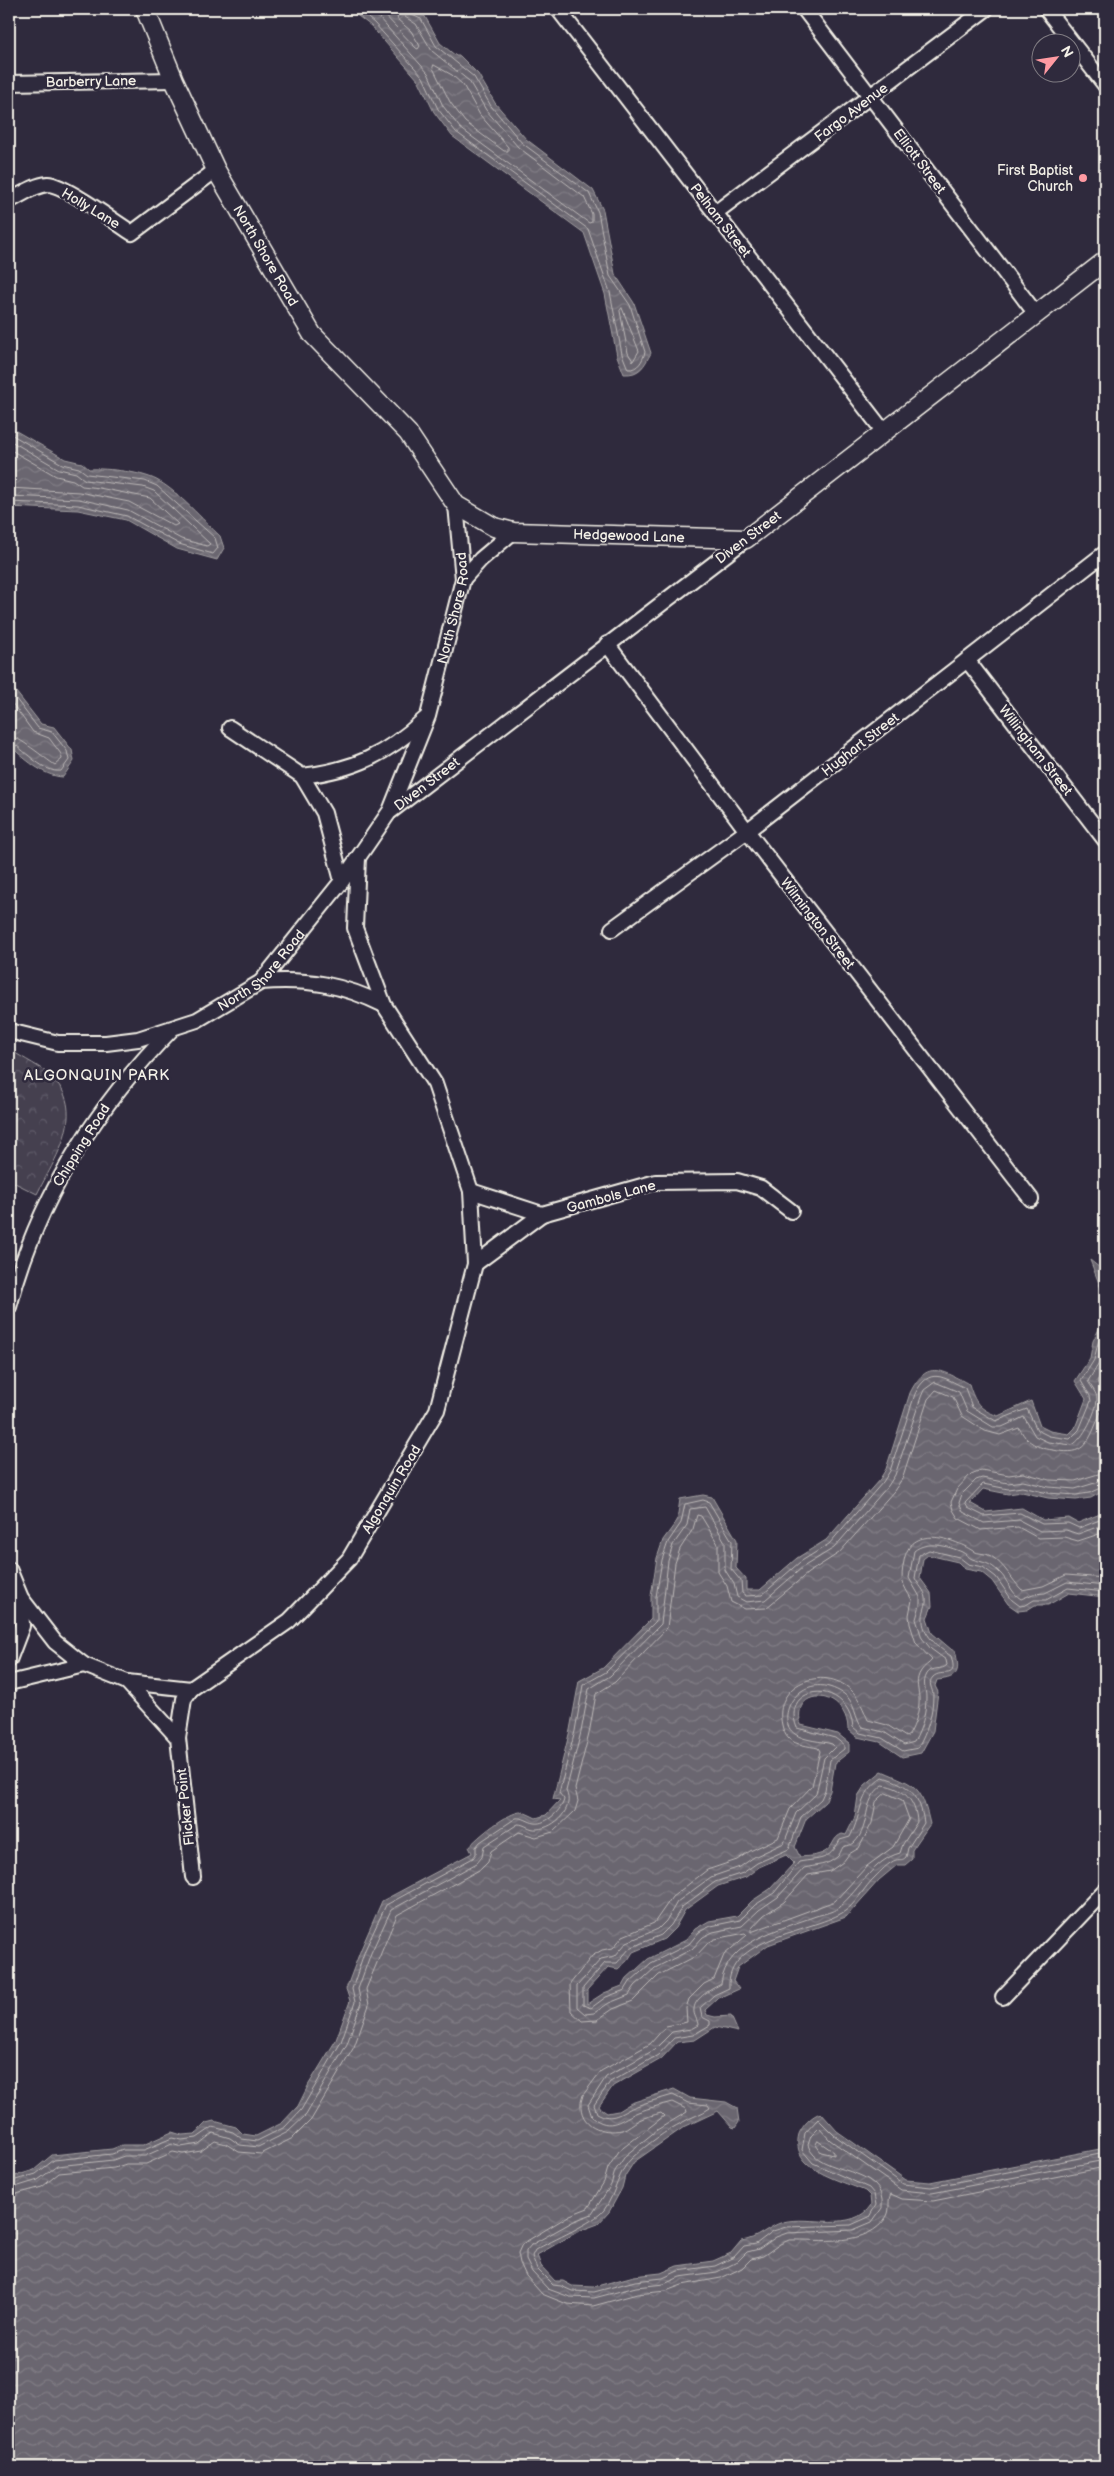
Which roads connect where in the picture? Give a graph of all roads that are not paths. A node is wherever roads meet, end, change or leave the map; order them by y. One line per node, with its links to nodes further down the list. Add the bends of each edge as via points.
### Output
1 (145, 9): 6 (street, North Shore Road)
2 (558, 9): 12 (street, Pelham Street)
3 (804, 9): 9 (street, Elliott Street)
4 (986, 9): 9 (street, Fargo Avenue)
5 (1046, 9): 8 (street)
6 (174, 80): 7 (street, Barberry Lane); 10 (street, North Shore Road)
7 (9, 82)
8 (1105, 85)
9 (871, 97): 12 (street, Fargo Avenue); 14 (street, Elliott Street)
10 (216, 170): 11 (street, Holly Lane, via 132,233 50,184); 16 (street, North Shore Road, via 312,334 408,433)
11 (9, 201)
12 (715, 213): 15 (street, Pelham Street)
13 (1105, 261): 14 (street, Diven Street)
14 (1036, 314): 15 (street, Diven Street)
15 (884, 432): 18 (street, Diven Street)
16 (456, 505): 17 (street, Hedgewood Lane, via 494,527); 20 (street, North Shore Road)
17 (513, 532): 18 (street, Hedgewood Lane); 20 (street)
18 (746, 538): 21 (street, Diven Street)
19 (1105, 553): 22 (street, Hughart Street)
20 (463, 579): 23 (street, North Shore Road)
21 (607, 644): 26 (street, Diven Street); 27 (street, Wilmington Street)
22 (967, 660): 27 (street, Hughart Street); 28 (street, Willingham Street)
23 (428, 716): 25 (street, via 390,747 356,766); 26 (street, North Shore Road)
24 (230, 728): 25 (street)
25 (302, 776): 30 (street, via 324,813)
26 (390, 811): 29 (street, North Shore Road)
27 (747, 831): 31 (street, Hughart Street); 37 (street, Wilmington Street)
28 (1105, 840)
29 (358, 858): 30 (street, North Shore Road); 33 (street, Algonquin Road, via 355,928)
30 (342, 881): 32 (street, North Shore Road)
31 (612, 929)
32 (261, 982): 33 (street, via 309,981 338,986); 34 (street, North Shore Road, via 197,1020)
33 (384, 1005): 36 (street, Algonquin Road, via 435,1084)
34 (172, 1030): 35 (street, North Shore Road, via 106,1043 58,1043); 41 (street, Chipping Road, via 113,1096 73,1152 29,1241)
35 (9, 1031)
36 (471, 1191): 39 (street); 40 (street, Algonquin Road)
37 (1031, 1199)
38 (791, 1211): 39 (street, Gambols Lane, via 761,1188 737,1181 656,1182)
39 (542, 1214): 40 (street, Gambols Lane)
40 (475, 1264): 48 (street, Algonquin Road, via 437,1410 349,1559 289,1621)
41 (9, 1307)
42 (9, 1569): 43 (street)
43 (21, 1598): 44 (street, via 22,1626); 45 (street, via 55,1642)
44 (9, 1660)
45 (84, 1665): 46 (street); 47 (street)
46 (127, 1682): 48 (street); 49 (street)
47 (9, 1683)
48 (191, 1689): 49 (street, Flicker Point, via 184,1699)
49 (178, 1738): 50 (street, Flicker Point)
50 (193, 1877)
51 (1105, 1890): 52 (street)
52 (1003, 1997)

